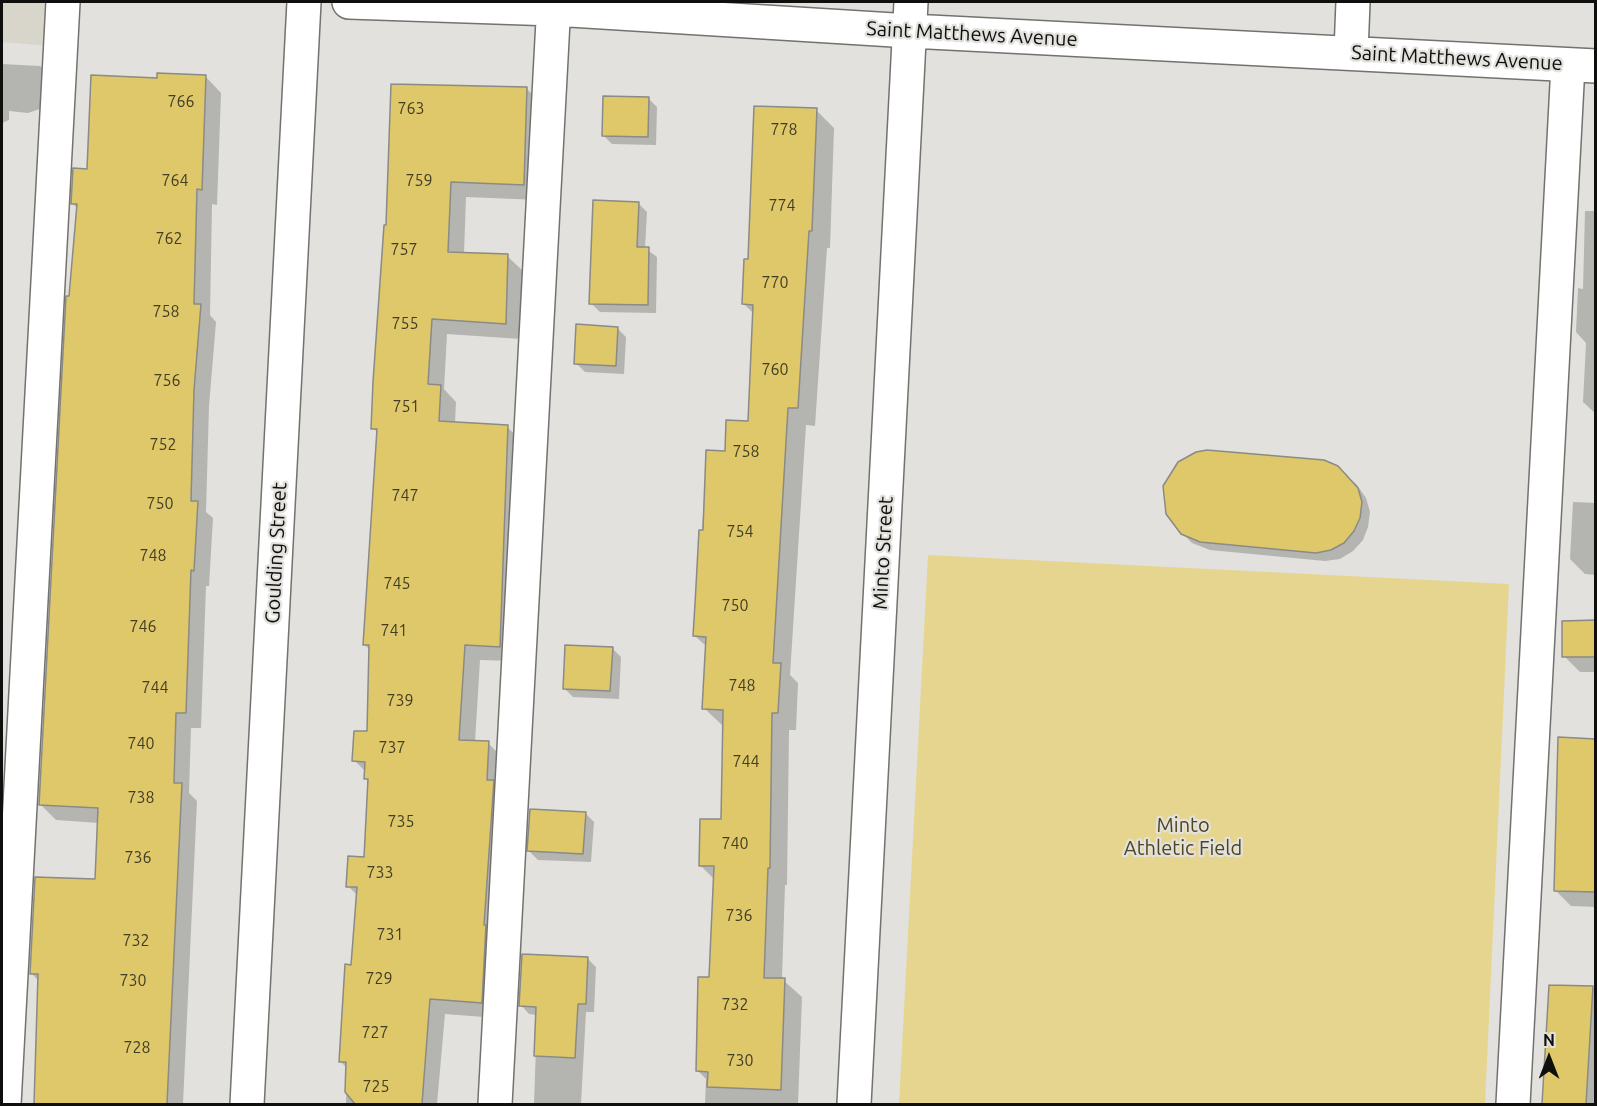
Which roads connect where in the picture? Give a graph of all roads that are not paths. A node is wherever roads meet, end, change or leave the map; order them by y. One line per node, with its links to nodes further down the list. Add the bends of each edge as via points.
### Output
1 (63, 2): 9 (street)
2 (304, 2): 10 (street, Goulding Street)
3 (349, 2): 5 (street, Saint Matthews Avenue)
4 (1353, 2): 7 (street)
5 (554, 5): 6 (street, Saint Matthews Avenue); 11 (street)
6 (911, 16): 7 (street, Saint Matthews Avenue); 12 (street, Minto Street)
7 (1351, 52): 8 (street, Saint Matthews Avenue)
8 (1582, 65): 13 (street)
9 (4, 1104)
10 (247, 1104)
11 (495, 1104)
12 (854, 1104)
13 (1513, 1104)

